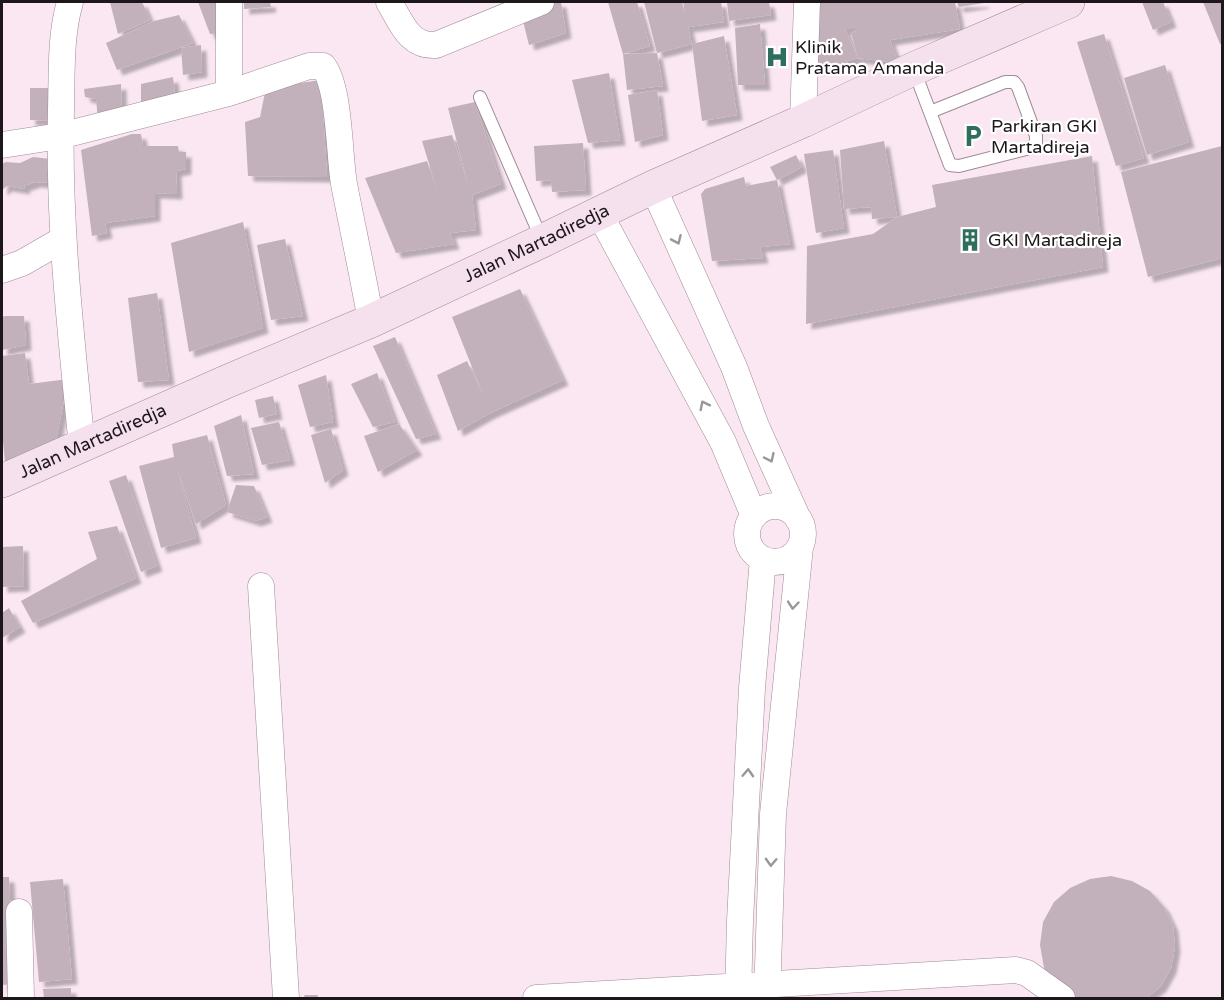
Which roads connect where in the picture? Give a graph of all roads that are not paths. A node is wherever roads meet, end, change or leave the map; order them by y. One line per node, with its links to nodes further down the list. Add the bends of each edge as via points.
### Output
1 (70, 2): 12 (street, via 62,41)
2 (229, 2): 8 (street)
3 (389, 2): 4 (street, via 409,34 425,46)
4 (541, 2)
5 (807, 2): 11 (street)
6 (1068, 2): 7 (main road, Jalan Martadiredja)
7 (913, 69): 10 (lane); 11 (main road, Jalan Martadiredja)
8 (229, 93): 12 (street); 19 (street, via 309,66 326,69)
9 (480, 97): 17 (lane)
10 (930, 112): 10 (lane, via 950,165 1030,148 1036,143 1014,82 1005,82)
11 (803, 121): 14 (main road, Jalan Martadiredja)
12 (60, 136): 13 (street); 16 (street)
13 (2, 145)
14 (653, 187): 15 (main road, Jalan Martadiredja); 20 (street, one-way to 20)
15 (599, 213): 17 (main road, Jalan Martadiredja); 21 (street, one-way to 15)
16 (62, 240): 18 (street); 22 (street)
17 (542, 242): 19 (main road, Jalan Martadiredja)
18 (2, 270)
19 (371, 321): 22 (main road, Jalan Martadiredja)
20 (756, 426): 21 (street); 25 (street, one-way to 25)
21 (723, 442): 24 (street)
22 (82, 447): 23 (main road, Jalan Martadiredja)
23 (2, 481)
24 (754, 516): 25 (street, via 766,508 780,507); 27 (street, via 748,529 749,543)
25 (798, 519): 26 (street, via 803,532)
26 (800, 546): 27 (street, via 784,561); 30 (street, one-way to 30)
27 (763, 559): 29 (street, one-way to 27)
28 (261, 586): 35 (street)
29 (746, 813): 30 (street); 33 (street)
30 (772, 814): 32 (street, one-way to 32)
31 (19, 912): 34 (street)
32 (767, 991): 33 (street); 37 (street, via 907,975 1016,969)
33 (738, 992): 36 (street)
34 (21, 999)
35 (286, 999)
36 (536, 999)
37 (1062, 999)

